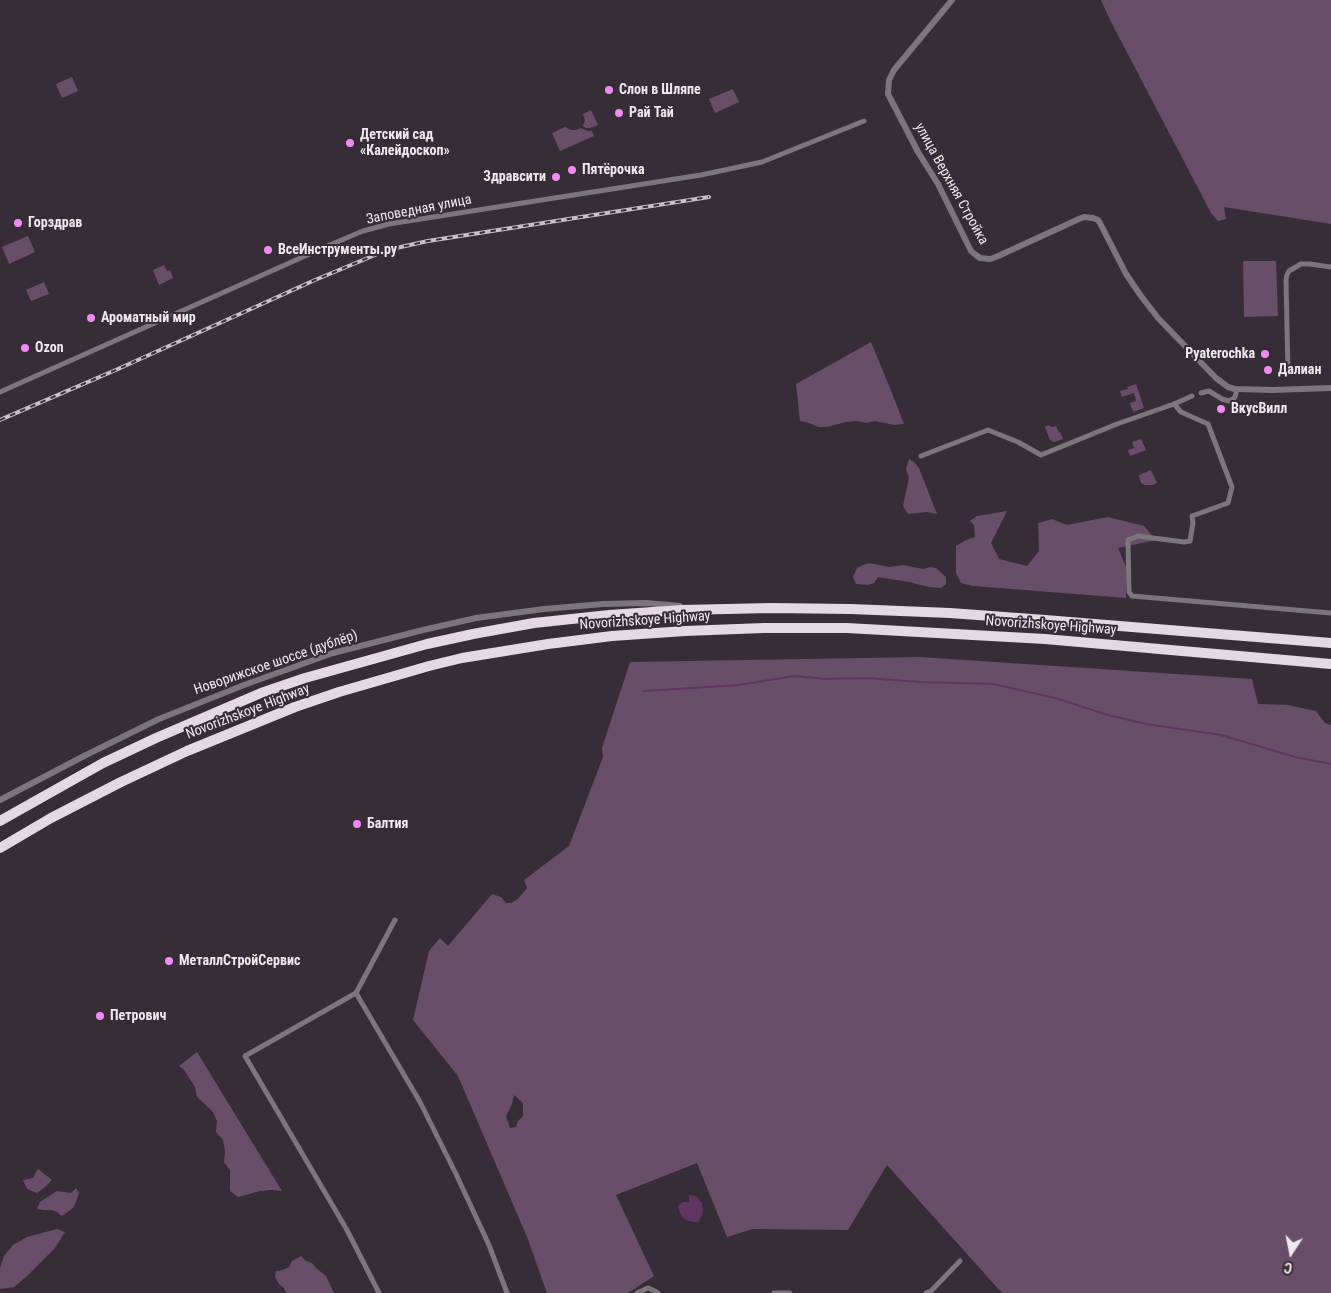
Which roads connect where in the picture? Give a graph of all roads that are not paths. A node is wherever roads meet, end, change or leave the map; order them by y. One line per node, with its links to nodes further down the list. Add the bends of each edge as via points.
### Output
1 (952, 0): 6 (street, улица Верхняя Стройка, via 894,70 888,94 971,251 980,258 996,257 1079,219 1089,217 1098,220 1126,274 1158,318 1212,376)
2 (864, 122): 7 (street, Заповедная улица, via 762,162 389,224 364,231)
3 (1331, 268): 4 (street, via 1301,264 1287,275)
4 (1288, 374)
5 (1331, 388): 6 (street, улица Верхняя Стройка)
6 (1237, 389): 8 (street, via 1229,401 1209,391)
7 (0, 392)
8 (1201, 393)
9 (1192, 396): 10 (street)
10 (1174, 404): 11 (street, via 1041,455 988,430); 13 (street, via 1180,412 1208,424 1232,487 1228,503 1192,516 1190,541 1138,536 1128,540 1129,592 1132,596)
11 (921, 456)
12 (698, 610): 14 (highway, Novorizhskoye Highway, via 771,608 950,613); 16 (street, Новорижское шоссе (дублёр), via 646,603 544,608 476,618 333,653 160,719); 17 (highway, Novorizhskoye Highway, via 609,615 497,629 427,644 304,678 156,738 103,763)
13 (1331, 613)
14 (1331, 643)
15 (1331, 664): 18 (highway, Novorizhskoye Highway, via 1045,639 847,628 685,631 548,644 429,666 295,707 187,750 51,818)
16 (0, 800)
17 (0, 821)
18 (0, 848)
19 (395, 920): 20 (street)
20 (356, 993): 22 (street, via 245,1056 347,1230); 23 (street, via 420,1102 489,1245)
21 (960, 1261): 28 (street)
22 (379, 1293)
23 (507, 1293)
24 (637, 1293): 25 (street, via 648,1288)
25 (658, 1293)
26 (774, 1293): 27 (street)
27 (790, 1293)
28 (926, 1293)

